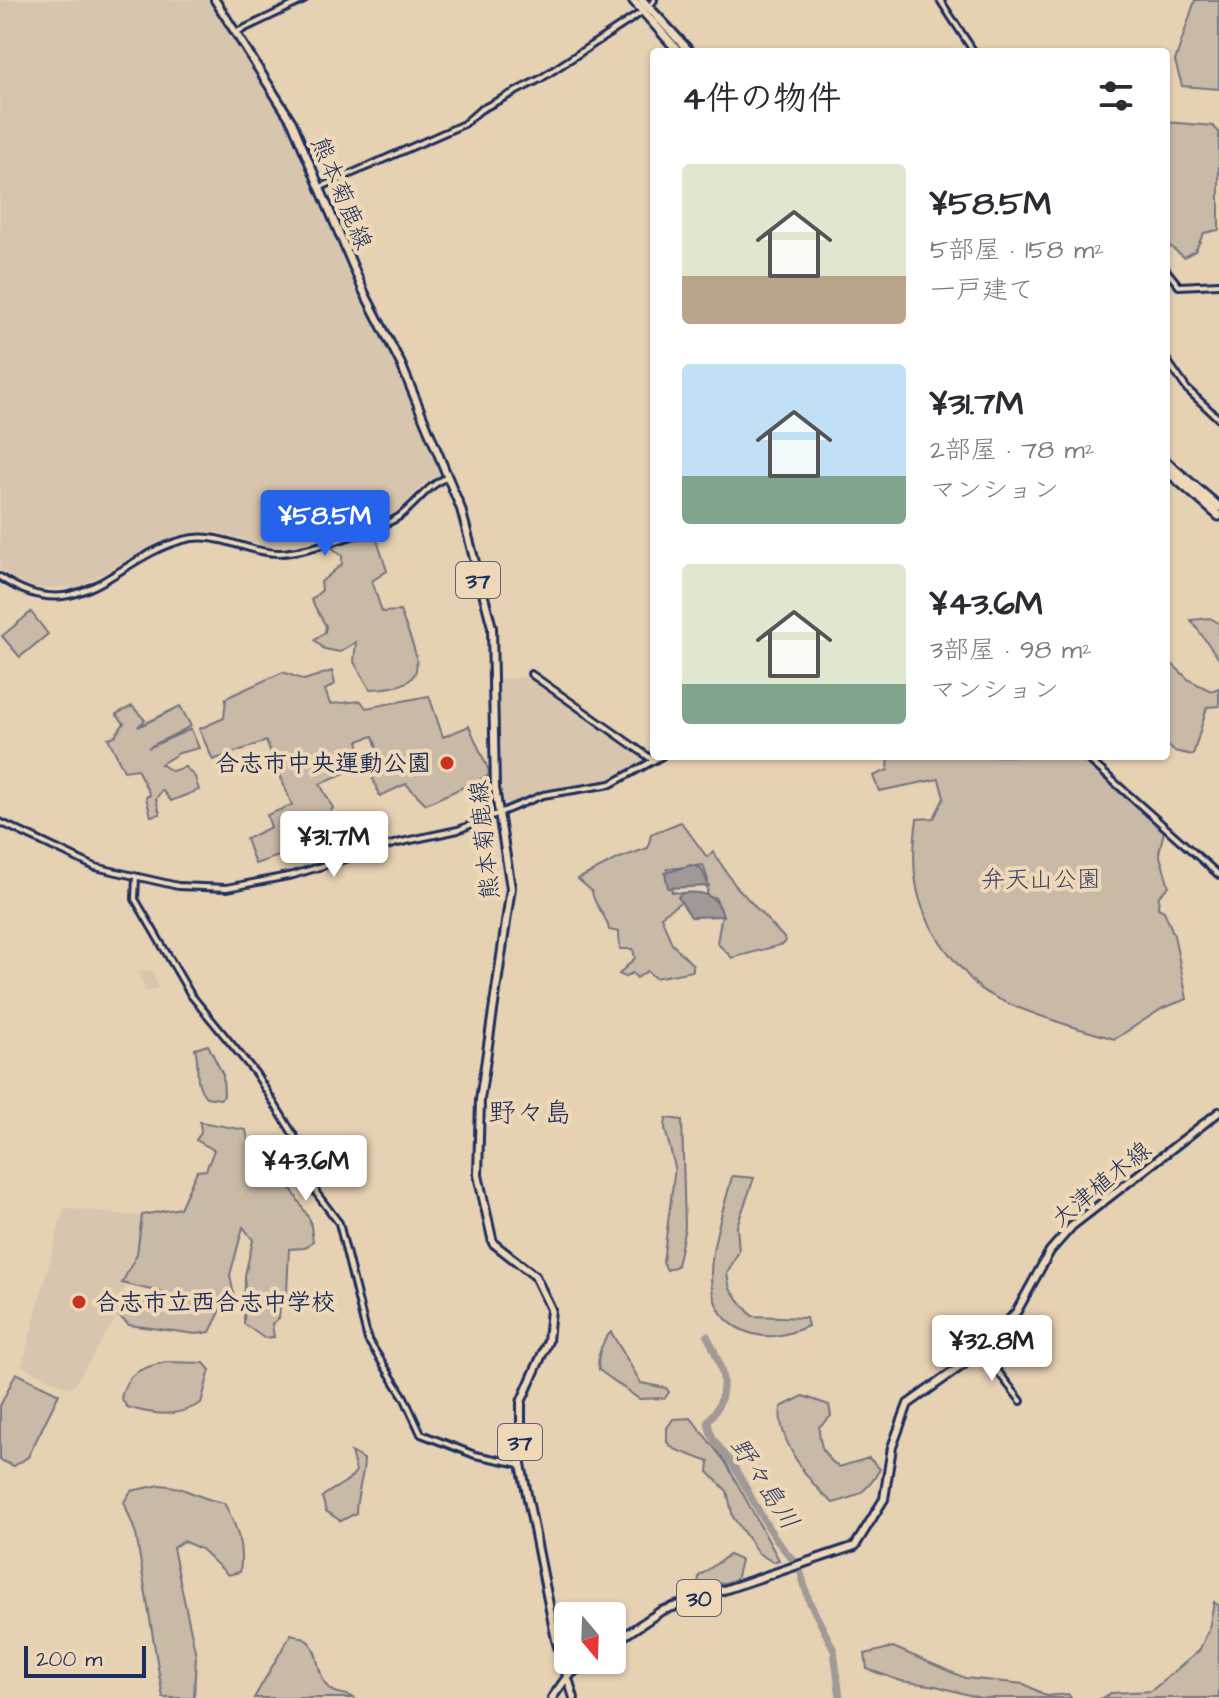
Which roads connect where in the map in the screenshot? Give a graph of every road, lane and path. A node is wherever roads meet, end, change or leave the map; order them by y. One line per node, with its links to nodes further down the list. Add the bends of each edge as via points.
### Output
1 (215, 0): 7 (main road, 熊本菊鹿線 / 37)
2 (304, 0): 7 (street)
3 (633, 0): 8 (highway)
4 (642, 0): 9 (highway)
5 (940, 0): 10 (street)
6 (639, 14): 11 (street, via 464,124)
7 (237, 32): 11 (main road, 熊本菊鹿線 / 37, via 292,122)
8 (675, 48)
9 (686, 48)
10 (971, 48)
11 (321, 187): 18 (main road, 熊本菊鹿線 / 37)
12 (1170, 275): 13 (street, via 1179,286)
13 (1219, 284)
14 (1170, 365): 15 (street)
15 (1219, 419)
16 (1170, 464): 19 (highway)
17 (1170, 473): 20 (highway)
18 (447, 477): 21 (street, via 429,486 390,523 302,551 278,553 214,537 190,538 70,596 30,593); 26 (main road, 熊本菊鹿線 / 37, via 461,509 492,627)
19 (1219, 505)
20 (1219, 519)
21 (0, 577)
22 (531, 674): 23 (street)
23 (650, 758)
24 (653, 760): 26 (street, via 611,784 543,795)
25 (1090, 760): 28 (street)
26 (498, 814): 29 (street, via 458,830 255,884 200,888); 33 (main road, 熊本菊鹿線 / 37, via 511,888 480,1100 478,1175 493,1243 540,1283 552,1323 521,1402)
27 (0, 822): 29 (street, via 74,860)
28 (1219, 875)
29 (136, 877): 33 (street, via 135,899 191,995 256,1074 301,1147 317,1194 339,1223 368,1340 421,1434 475,1455)
30 (1219, 1112): 31 (main road, 大津植木線 / 30, via 1059,1239 1017,1311)
31 (981, 1350): 32 (street); 34 (main road, 大津植木線 / 30, via 903,1411 884,1499 855,1546 661,1611)
32 (1021, 1401)
33 (521, 1464): 36 (main road, 熊本菊鹿線 / 37)
34 (626, 1635)
35 (571, 1674): 36 (main road)
36 (567, 1677): 37 (main road); 38 (main road, 熊本菊鹿線 / 37)
37 (552, 1698)
38 (574, 1698)

